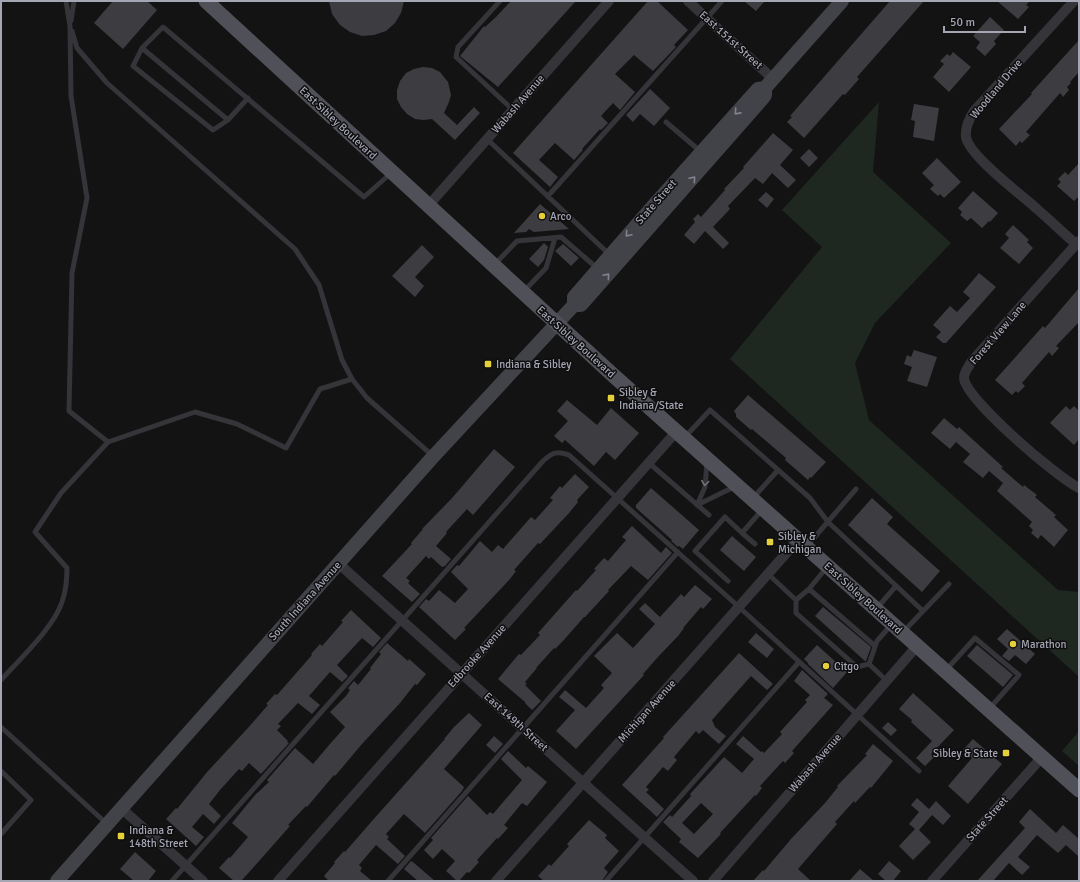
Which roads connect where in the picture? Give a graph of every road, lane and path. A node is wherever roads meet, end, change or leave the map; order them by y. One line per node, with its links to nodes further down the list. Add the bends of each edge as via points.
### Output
1 (66, 1): 11 (lane)
2 (74, 1): 11 (lane)
3 (206, 1): 20 (main road, East Sibley Boulevard)
4 (500, 1): 15 (lane, via 458,47 456,57)
5 (609, 1): 15 (street, Wabash Avenue)
6 (688, 1): 10 (street, East 151st Street)
7 (722, 1): 10 (lane)
8 (842, 1): 13 (main road, State Street)
9 (1074, 1): 24 (street, Woodland Drive, via 974,111 966,130 966,138 971,149 1003,180)
10 (707, 18): 13 (street, East 151st Street); 21 (lane)
11 (70, 26): 31 (lane, via 77,48 107,83 295,248 318,285 342,360); 33 (lane, via 71,96 86,198 72,273 69,411)
12 (142, 48): 14 (lane, via 164,27); 16 (lane); 16 (lane, via 132,66 213,130)
13 (769, 83): 19 (main road, State Street, one-way to 19, via 758,89); 29 (main road, State Street, one-way to 13, via 764,98)
14 (248, 98): 16 (lane); 20 (lane, via 364,197)
15 (513, 110): 18 (street, Wabash Avenue)
16 (228, 120)
17 (666, 122): 19 (lane)
18 (487, 139): 21 (lane); 22 (street, Wabash Avenue)
19 (700, 152): 25 (main road, State Street, one-way to 25)
20 (391, 172): 22 (main road, East Sibley Boulevard)
21 (548, 196): 25 (lane)
22 (428, 206): 26 (main road, East Sibley Boulevard)
23 (555, 238): 26 (lane, via 517,240); 27 (lane, via 561,238); 28 (lane, via 546,268)
24 (1077, 242): 39 (street, Forest View Lane, via 972,361 964,378 974,398 1003,426 1050,468)
25 (611, 255): 27 (main road, State Street)
26 (493, 266): 28 (main road, East Sibley Boulevard)
27 (598, 269): 29 (main road, State Street, via 574,297)
28 (522, 293): 30 (main road, East Sibley Boulevard)
29 (577, 305): 30 (main road, State Street)
30 (556, 324): 32 (main road, East Sibley Boulevard); 34 (main road, South Indiana Avenue)
31 (352, 379): 33 (lane, via 320,389 286,448 237,424 196,412); 34 (lane, via 367,398)
32 (680, 435): 35 (main road, East Sibley Boulevard); 36 (street, Edbrooke Avenue); 37 (lane, via 710,410)
33 (108, 442): 69 (lane, via 61,493 35,532 67,568 65,591 58,613)
34 (434, 456): 50 (main road, South Indiana Avenue)
35 (707, 459): 38 (main road, East Sibley Boulevard); 43 (lane, one-way to 43, via 705,487)
36 (649, 463): 41 (street, Edbrooke Avenue); 43 (lane)
37 (778, 470): 42 (lane); 45 (lane, via 810,498)
38 (736, 486): 42 (main road, East Sibley Boulevard); 43 (lane)
39 (1079, 488)
40 (856, 489): 45 (lane)
41 (618, 498): 49 (lane); 61 (lane, via 569,455 559,452 552,454 543,461); 68 (street, Edbrooke Avenue)
42 (757, 504): 46 (lane); 48 (main road, East Sibley Boulevard)
43 (697, 505): 44 (lane)
44 (709, 515)
45 (828, 522): 48 (lane); 55 (lane)
46 (742, 533): 47 (lane); 53 (lane, via 725,517 695,551)
47 (755, 544)
48 (802, 544): 51 (main road, East Sibley Boulevard); 52 (street, Michigan Avenue)
49 (678, 552): 58 (lane); 73 (lane)
50 (339, 564): 61 (street, East 149th Street); 80 (main road, South Indiana Avenue)
51 (827, 566): 56 (lane); 59 (main road, East Sibley Boulevard)
52 (768, 574): 57 (lane); 58 (street, Michigan Avenue)
53 (728, 581)
54 (949, 584): 60 (lane)
55 (896, 586): 59 (lane); 60 (lane)
56 (809, 588): 57 (lane); 63 (lane)
57 (796, 600): 66 (lane, via 796,613 857,667)
58 (739, 607): 65 (lane); 78 (street, Michigan Avenue)
59 (876, 609): 62 (main road, East Sibley Boulevard)
60 (923, 611): 62 (lane)
61 (402, 621): 68 (street, East 149th Street); 84 (lane)
62 (897, 628): 63 (lane, via 877,640); 64 (main road, East Sibley Boulevard)
63 (875, 646): 66 (lane)
64 (917, 646): 67 (main road, East Sibley Boulevard); 70 (street, Wabash Avenue)
65 (799, 662): 72 (lane); 83 (lane)
66 (869, 664): 70 (lane)
67 (945, 671): 71 (main road, East Sibley Boulevard); 71 (lane, via 975,638 1019,674)
68 (462, 674): 73 (street, East 149th Street); 88 (street, Edbrooke Avenue)
69 (1, 680)
70 (887, 681): 72 (street, Wabash Avenue)
71 (989, 710): 75 (main road, East Sibley Boulevard)
72 (857, 715): 77 (lane); 93 (street, Wabash Avenue)
73 (523, 728): 78 (street, East 149th Street); 89 (lane)
74 (2, 729): 81 (lane)
75 (1042, 757): 79 (main road, East Sibley Boulevard); 94 (street, State Street)
76 (1, 771): 82 (lane, via 31,800)
77 (919, 771)
78 (583, 782): 83 (street, East 149th Street); 90 (street, Michigan Avenue)
79 (1079, 790)
80 (122, 808): 81 (main road, South Indiana Avenue); 84 (street)
81 (107, 824): 85 (main road, South Indiana Avenue)
82 (1, 834)
83 (645, 837): 91 (lane); 92 (street, East 149th Street)
84 (186, 866): 86 (lane); 87 (street)
85 (57, 881)
86 (172, 881)
87 (203, 881)
88 (278, 881)
89 (388, 881)
90 (496, 881)
91 (606, 881)
92 (693, 881)
93 (713, 881)
94 (932, 881)

